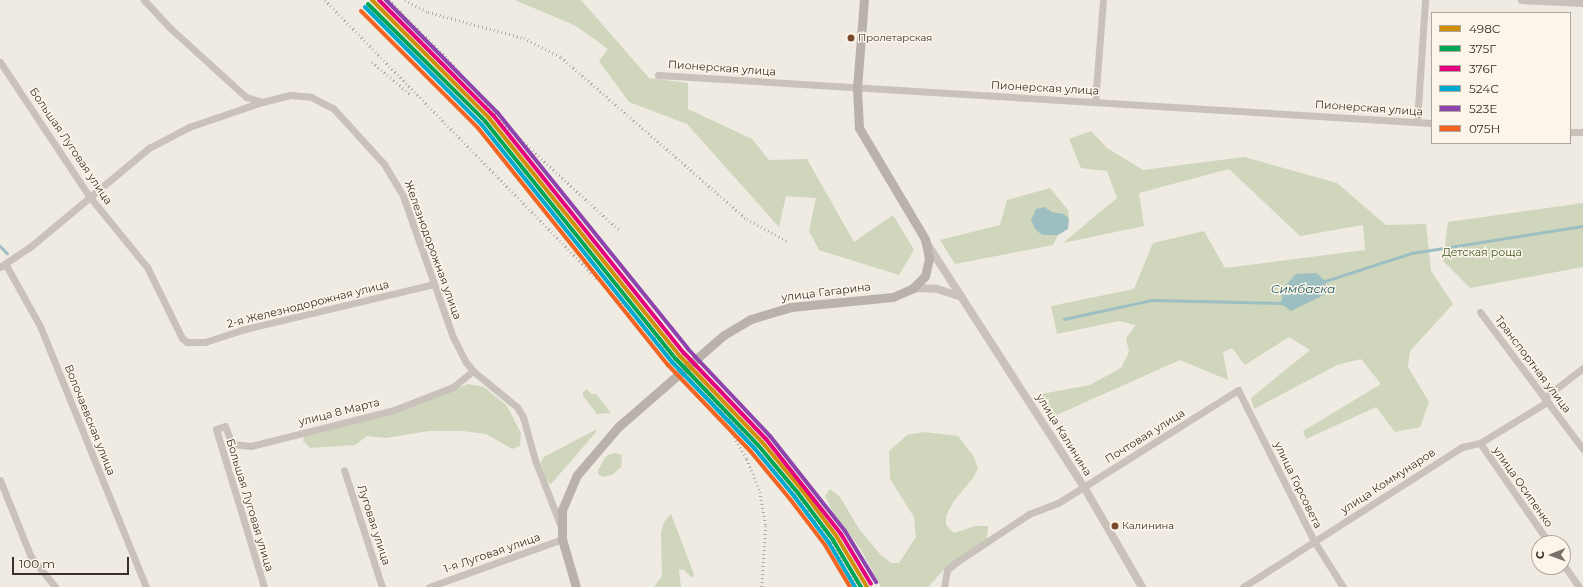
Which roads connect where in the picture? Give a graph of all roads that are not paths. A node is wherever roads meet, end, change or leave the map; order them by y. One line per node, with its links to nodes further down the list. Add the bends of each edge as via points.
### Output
1 (144, 0): 10 (street, via 169,27 246,97)
2 (864, 0): 9 (main road)
3 (1104, 0): 11 (street)
4 (1425, 0): 12 (street)
5 (1521, 0): 6 (street)
6 (1583, 3)
7 (0, 62): 16 (street, Большая Луговая улица)
8 (658, 74): 9 (street, Пионерская улица)
9 (857, 88): 11 (street, Пионерская улица); 17 (main road, via 857,116 866,143)
10 (262, 102): 16 (street, Железнодорожная улица, via 173,134 149,148); 19 (street, Железнодорожная улица, via 290,95 310,97 333,108 395,179)
11 (1095, 102): 12 (street, Пионерская улица)
12 (1417, 122): 13 (street, Пионерская улица)
13 (1431, 123)
14 (1571, 132): 15 (street)
15 (1583, 132)
16 (89, 196): 18 (street, Железнодорожная улица, via 30,247); 23 (street, Большая Луговая улица, via 147,267 182,338)
17 (925, 239): 20 (main road, улица Гагарина, via 928,267); 21 (street, улица Калинина)
18 (3, 266): 40 (street, Волочаевская улица, via 40,326)
19 (434, 284): 23 (street, 2-я Железнодорожная улица, via 241,330 205,342); 25 (street, Железнодорожная улица, via 453,337)
20 (913, 288): 21 (street, via 937,289); 34 (main road, улица Гагарина, via 893,297 791,307 751,319 724,335 618,428 577,476 567,492)
21 (962, 297): 33 (street, улица Калинина)
22 (1480, 312): 27 (street, Транспортная улица)
23 (188, 342)
24 (1583, 368): 27 (street, улица Коммунаров)
25 (473, 372): 28 (street, улица 8 Марта, via 453,387 394,410 251,446 232,444 225,426); 34 (street, Железнодорожная улица, via 520,412 535,460)
26 (1238, 390): 33 (street, Почтовая улица); 37 (street, улица Горсовета)
27 (1546, 400): 29 (street, улица Коммунаров); 30 (street, Транспортная улица)
28 (216, 429): 41 (street, Большая Луговая улица)
29 (1480, 443): 35 (street, улица Осипенко); 37 (street, улица Коммунаров, via 1462,447)
30 (1583, 449)
31 (344, 470): 42 (street, Луговая улица)
32 (0, 480): 39 (street, via 32,557)
33 (1084, 487): 45 (street, Почтовая улица, via 1058,503 1029,514 954,563 944,577); 46 (street, улица Калинина)
34 (560, 524): 36 (main road, улица Гагарина)
35 (1543, 535)
36 (562, 539): 43 (street, 1-я Луговая улица); 44 (main road, улица Гагарина)
37 (1314, 541): 47 (street, улица Коммунаров); 48 (street, улица Горсовета)
38 (1571, 575): 49 (street)
39 (55, 587)
40 (146, 587)
41 (264, 587)
42 (382, 587)
43 (429, 587)
44 (576, 587)
45 (944, 587)
46 (1142, 587)
47 (1243, 587)
48 (1343, 587)
49 (1579, 587)

